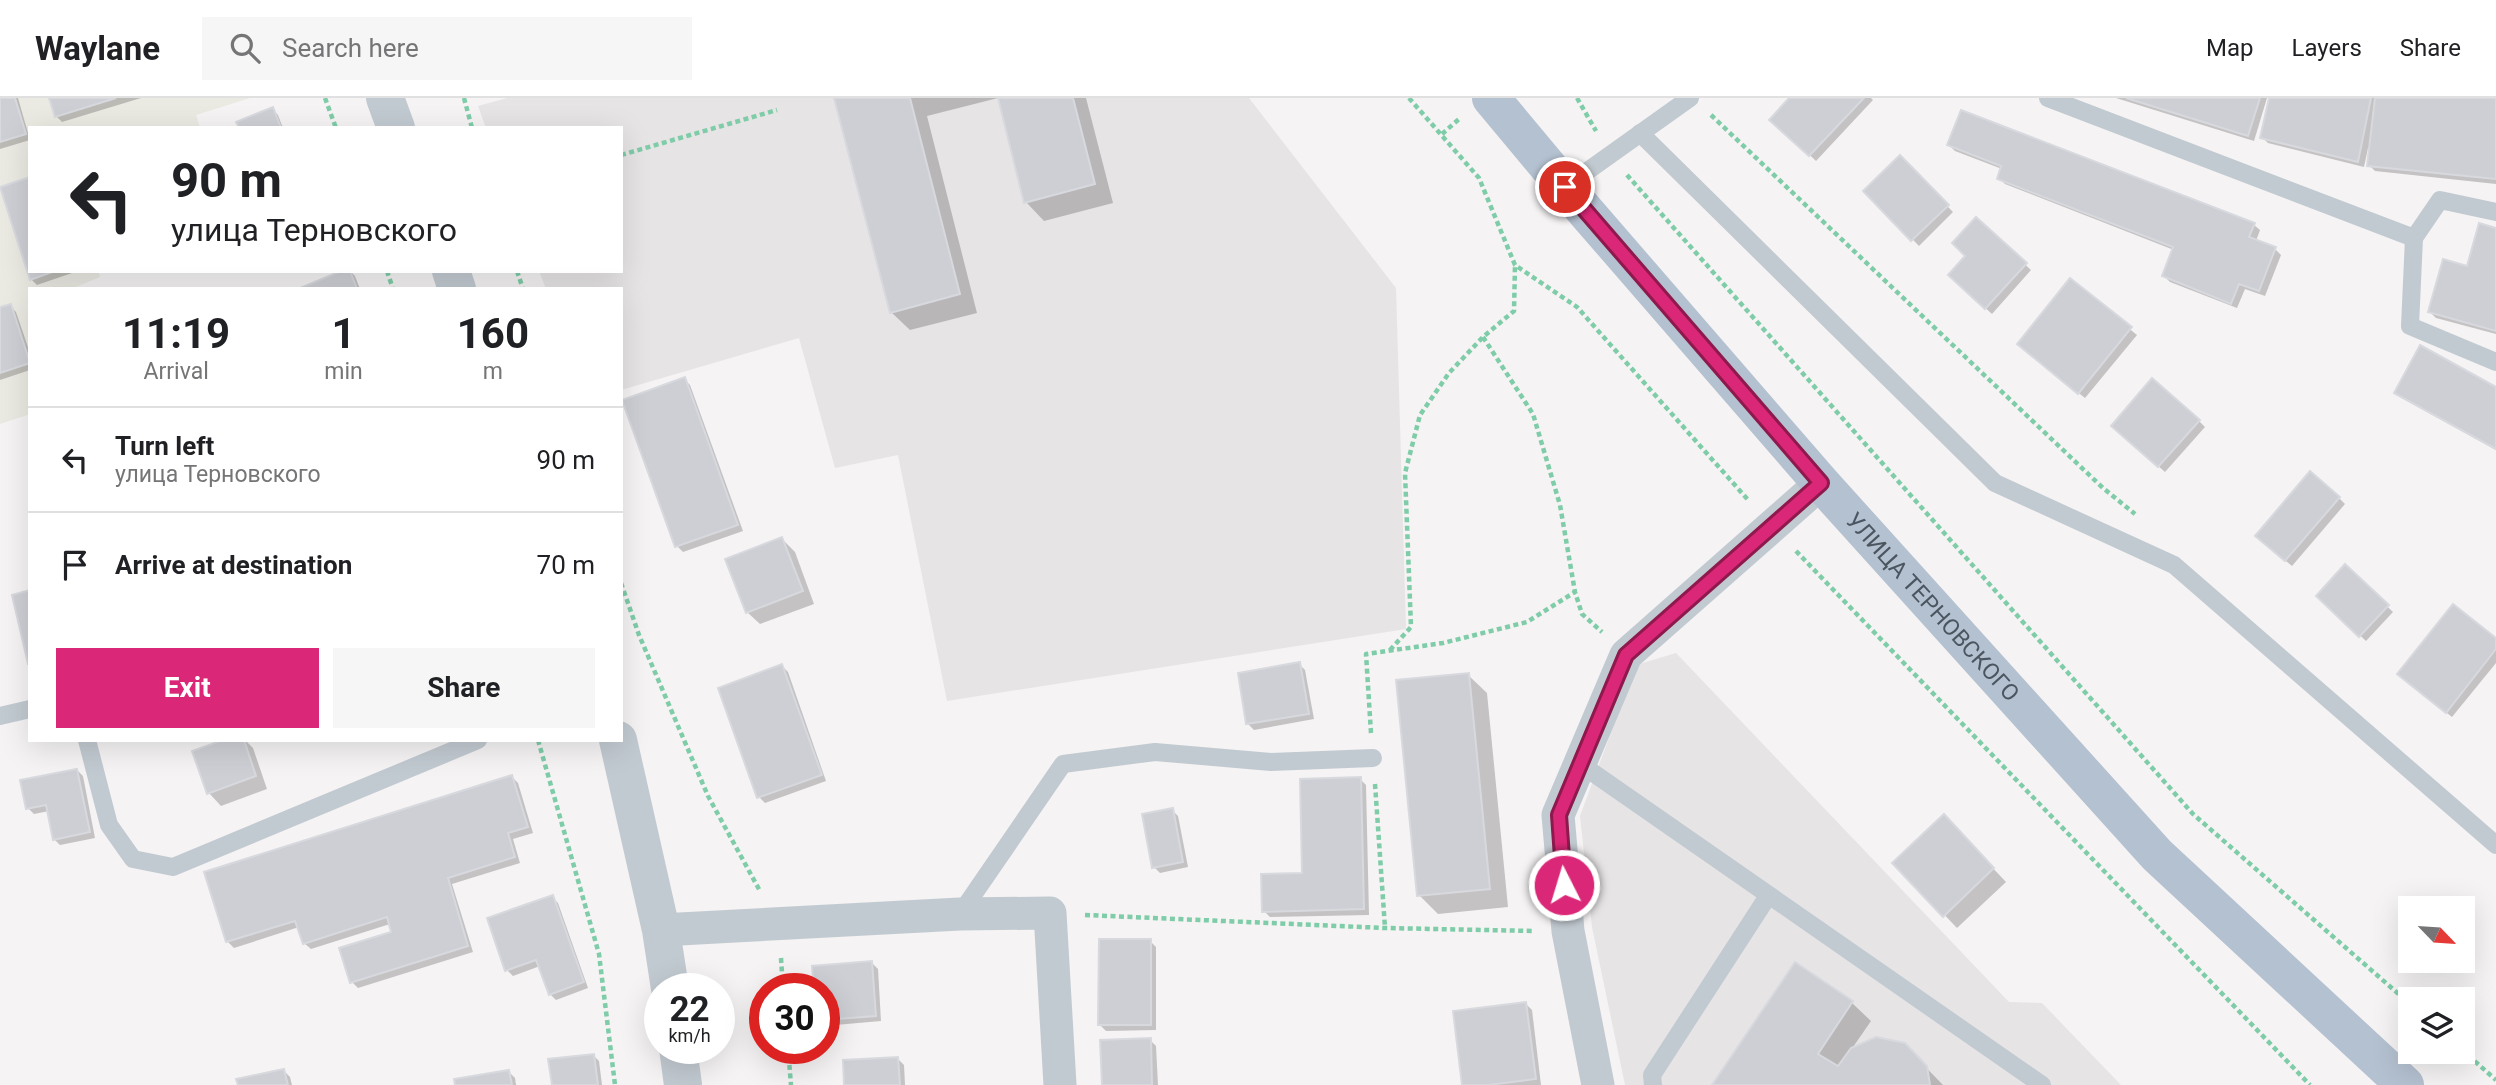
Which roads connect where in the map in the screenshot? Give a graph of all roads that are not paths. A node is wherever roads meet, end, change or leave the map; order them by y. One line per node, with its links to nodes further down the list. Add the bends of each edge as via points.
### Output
1 (385, 98): 5 (street)
2 (1491, 98): 7 (main road, УЛИЦА ТЕРНОВСКОГО)
3 (2048, 98): 9 (lane)
4 (1696, 103): 6 (lane)
5 (395, 126)
6 (1640, 134): 7 (lane); 19 (lane, via 1995,483 2174,565)
7 (1565, 187): 11 (main road, УЛИЦА ТЕРНОВСКОГО)
8 (2496, 212): 9 (lane, via 2440,200)
9 (2414, 238): 10 (lane, via 2410,326)
10 (2496, 362)
11 (1821, 483): 18 (street, via 1626,655); 30 (main road, УЛИЦА ТЕРНОВСКОГО, via 2157,855)
12 (28, 709): 13 (lane)
13 (0, 716)
14 (88, 742): 15 (lane, via 109,825 133,859 173,866)
15 (473, 742)
16 (618, 742): 22 (street)
17 (1373, 758): 21 (lane, via 1271,762 1155,752 1063,764)
18 (1579, 763): 20 (lane); 27 (street, via 1559,815 1569,931)
19 (2496, 845)
20 (1768, 896): 28 (lane, via 1652,1075); 29 (lane)
21 (960, 914): 22 (street); 26 (street, via 1050,913)
22 (662, 930): 23 (street)
23 (668, 973)
24 (680, 1064): 25 (street)
25 (683, 1085)
26 (1060, 1085)
27 (1598, 1085)
28 (1653, 1085)
29 (2042, 1085)
30 (2405, 1085)

